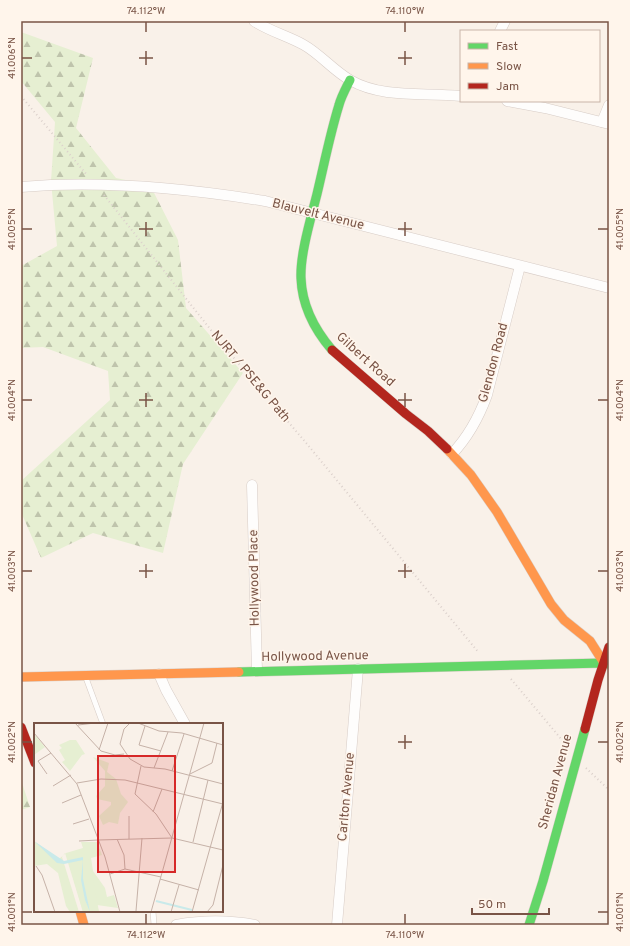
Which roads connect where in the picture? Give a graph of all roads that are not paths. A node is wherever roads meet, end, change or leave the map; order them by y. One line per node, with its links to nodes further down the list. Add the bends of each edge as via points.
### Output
1 (254, 21): 4 (street, via 304,45)
2 (505, 21): 3 (street)
3 (500, 30)
4 (350, 80): 5 (street, via 376,90 407,94); 10 (main road, Gilbert Road, via 339,104)
5 (460, 94)
6 (512, 102): 8 (street)
7 (609, 105): 8 (street)
8 (605, 123)
9 (21, 187): 10 (street, Blauvelt Avenue, via 96,184 171,188 265,201)
10 (312, 213): 11 (street, Blauvelt Avenue); 13 (main road, Gilbert Road, via 301,278 303,295 314,326 334,353)
11 (520, 266): 12 (street, Blauvelt Avenue); 13 (street, Glendon Road, via 480,415)
12 (609, 288)
13 (452, 454): 16 (main road, Gilbert Road, via 488,498 551,604 564,620 590,641)
14 (252, 485): 18 (street, Hollywood Place)
15 (609, 647): 16 (main road, Sheridan Avenue)
16 (607, 664): 17 (main road, Hollywood Avenue); 34 (main road, Sheridan Avenue, via 598,680)
17 (358, 669): 18 (main road, Hollywood Avenue); 33 (street, Carlton Avenue)
18 (257, 671): 19 (main road, Hollywood Avenue)
19 (159, 674): 20 (main road, Hollywood Avenue); 23 (street)
20 (85, 675): 21 (main road, Hollywood Avenue); 22 (lane)
21 (21, 677)
22 (103, 723)
23 (184, 723)
24 (21, 727): 25 (main road)
25 (34, 760)
26 (80, 912): 29 (main road)
27 (153, 912): 30 (lane)
28 (218, 916): 31 (street); 32 (street)
29 (84, 925)
30 (154, 925)
31 (176, 925)
32 (255, 925)
33 (337, 925)
34 (529, 925)

